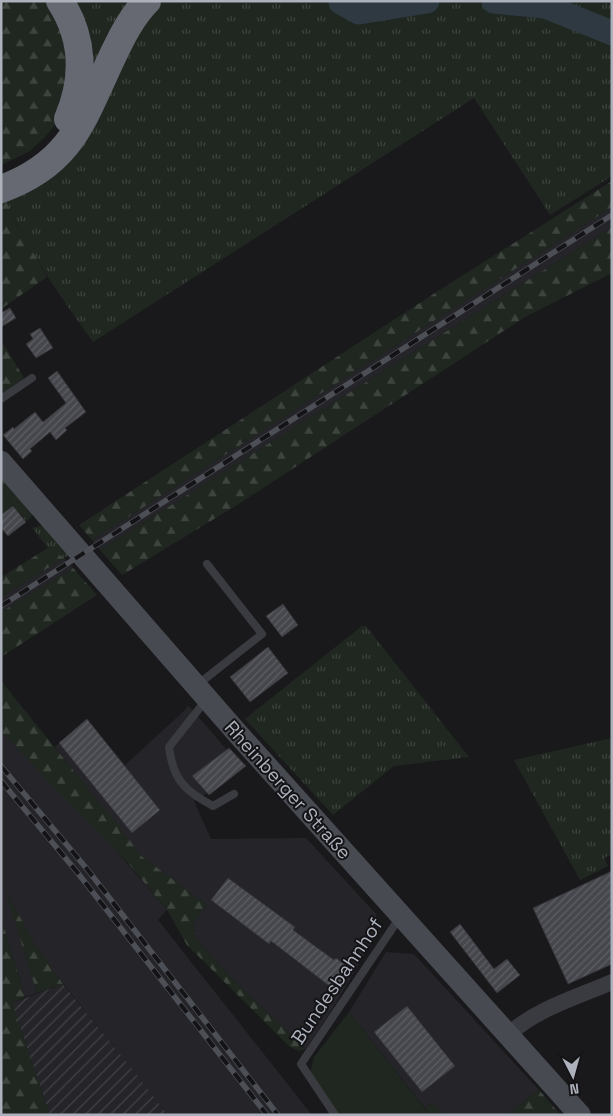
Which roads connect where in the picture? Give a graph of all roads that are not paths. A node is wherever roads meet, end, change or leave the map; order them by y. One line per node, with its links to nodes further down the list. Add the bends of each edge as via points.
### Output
1 (60, 1): 3 (highway, via 75,28 79,46 80,82 75,103 67,121 50,144 26,163)
2 (147, 1): 4 (highway, via 124,34 92,104 66,148 33,176)
3 (1, 174)
4 (1, 189)
5 (32, 378): 6 (lane)
6 (1, 400)
7 (1, 462): 9 (main road, Rheinberger Straße)
8 (207, 564): 9 (lane, via 262,634 206,678)
9 (202, 693): 10 (lane, via 169,747 172,768 191,794 213,806); 11 (main road, Rheinberger Straße)
10 (234, 794)
11 (401, 916): 13 (main road, Rheinberger Straße); 14 (lane, Bundesbahnhof, via 301,1064)
12 (612, 982): 13 (street, via 539,1013)
13 (508, 1035): 15 (main road, Rheinberger Straße)
14 (335, 1115)
15 (580, 1115)

